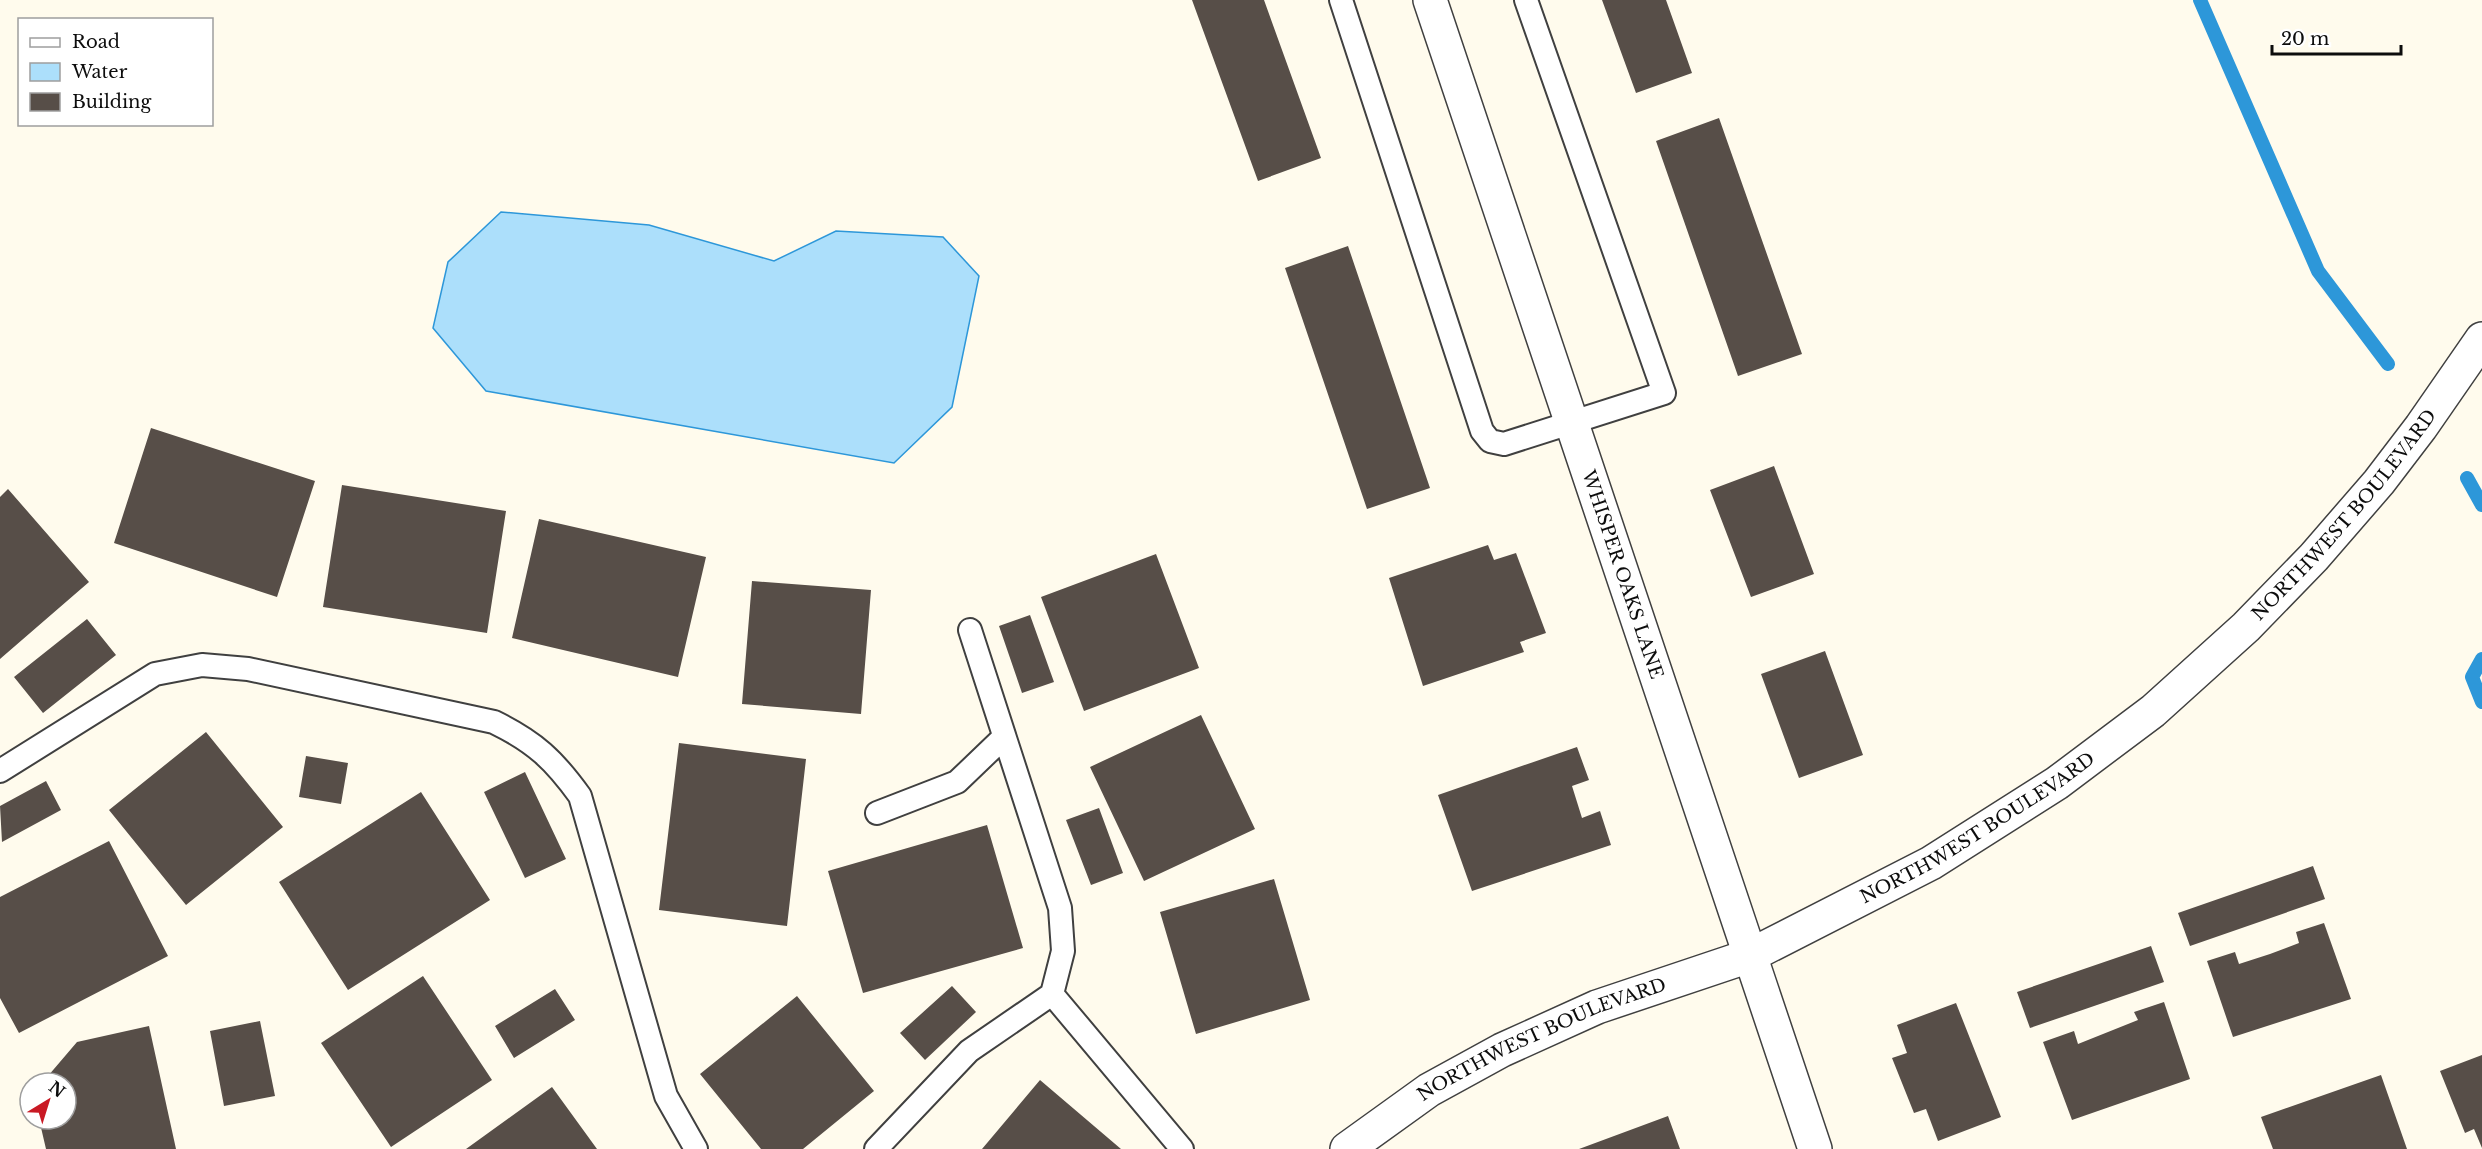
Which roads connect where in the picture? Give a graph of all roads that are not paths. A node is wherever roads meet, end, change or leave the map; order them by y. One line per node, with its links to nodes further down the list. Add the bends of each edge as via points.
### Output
1 (1341, 0): 5 (lane, via 1482,432 1490,441 1504,444)
2 (1430, 0): 5 (street, WHISPER OAKS LANE)
3 (1526, 0): 5 (lane, via 1664,393)
4 (2482, 339): 10 (street, NORTHWEST BOULEVARD, via 2393,464 2314,557 2246,627 2153,711 2057,783 1931,863)
5 (1571, 421): 10 (street, WHISPER OAKS LANE)
6 (970, 630): 7 (lane)
7 (1004, 737): 9 (lane, via 957,782); 11 (lane, via 1060,908 1063,951)
8 (0, 771): 12 (lane, via 155,674 202,665 248,669 494,722 526,737 559,768 580,796 666,1096)
9 (877, 813)
10 (1749, 956): 15 (street, NORTHWEST BOULEVARD, via 1597,1006 1502,1050 1429,1090); 16 (street, WHISPER OAKS LANE)
11 (1052, 994): 13 (lane, via 969,1051); 14 (lane)
12 (696, 1149)
13 (876, 1149)
14 (1182, 1149)
15 (1347, 1149)
16 (1815, 1149)

